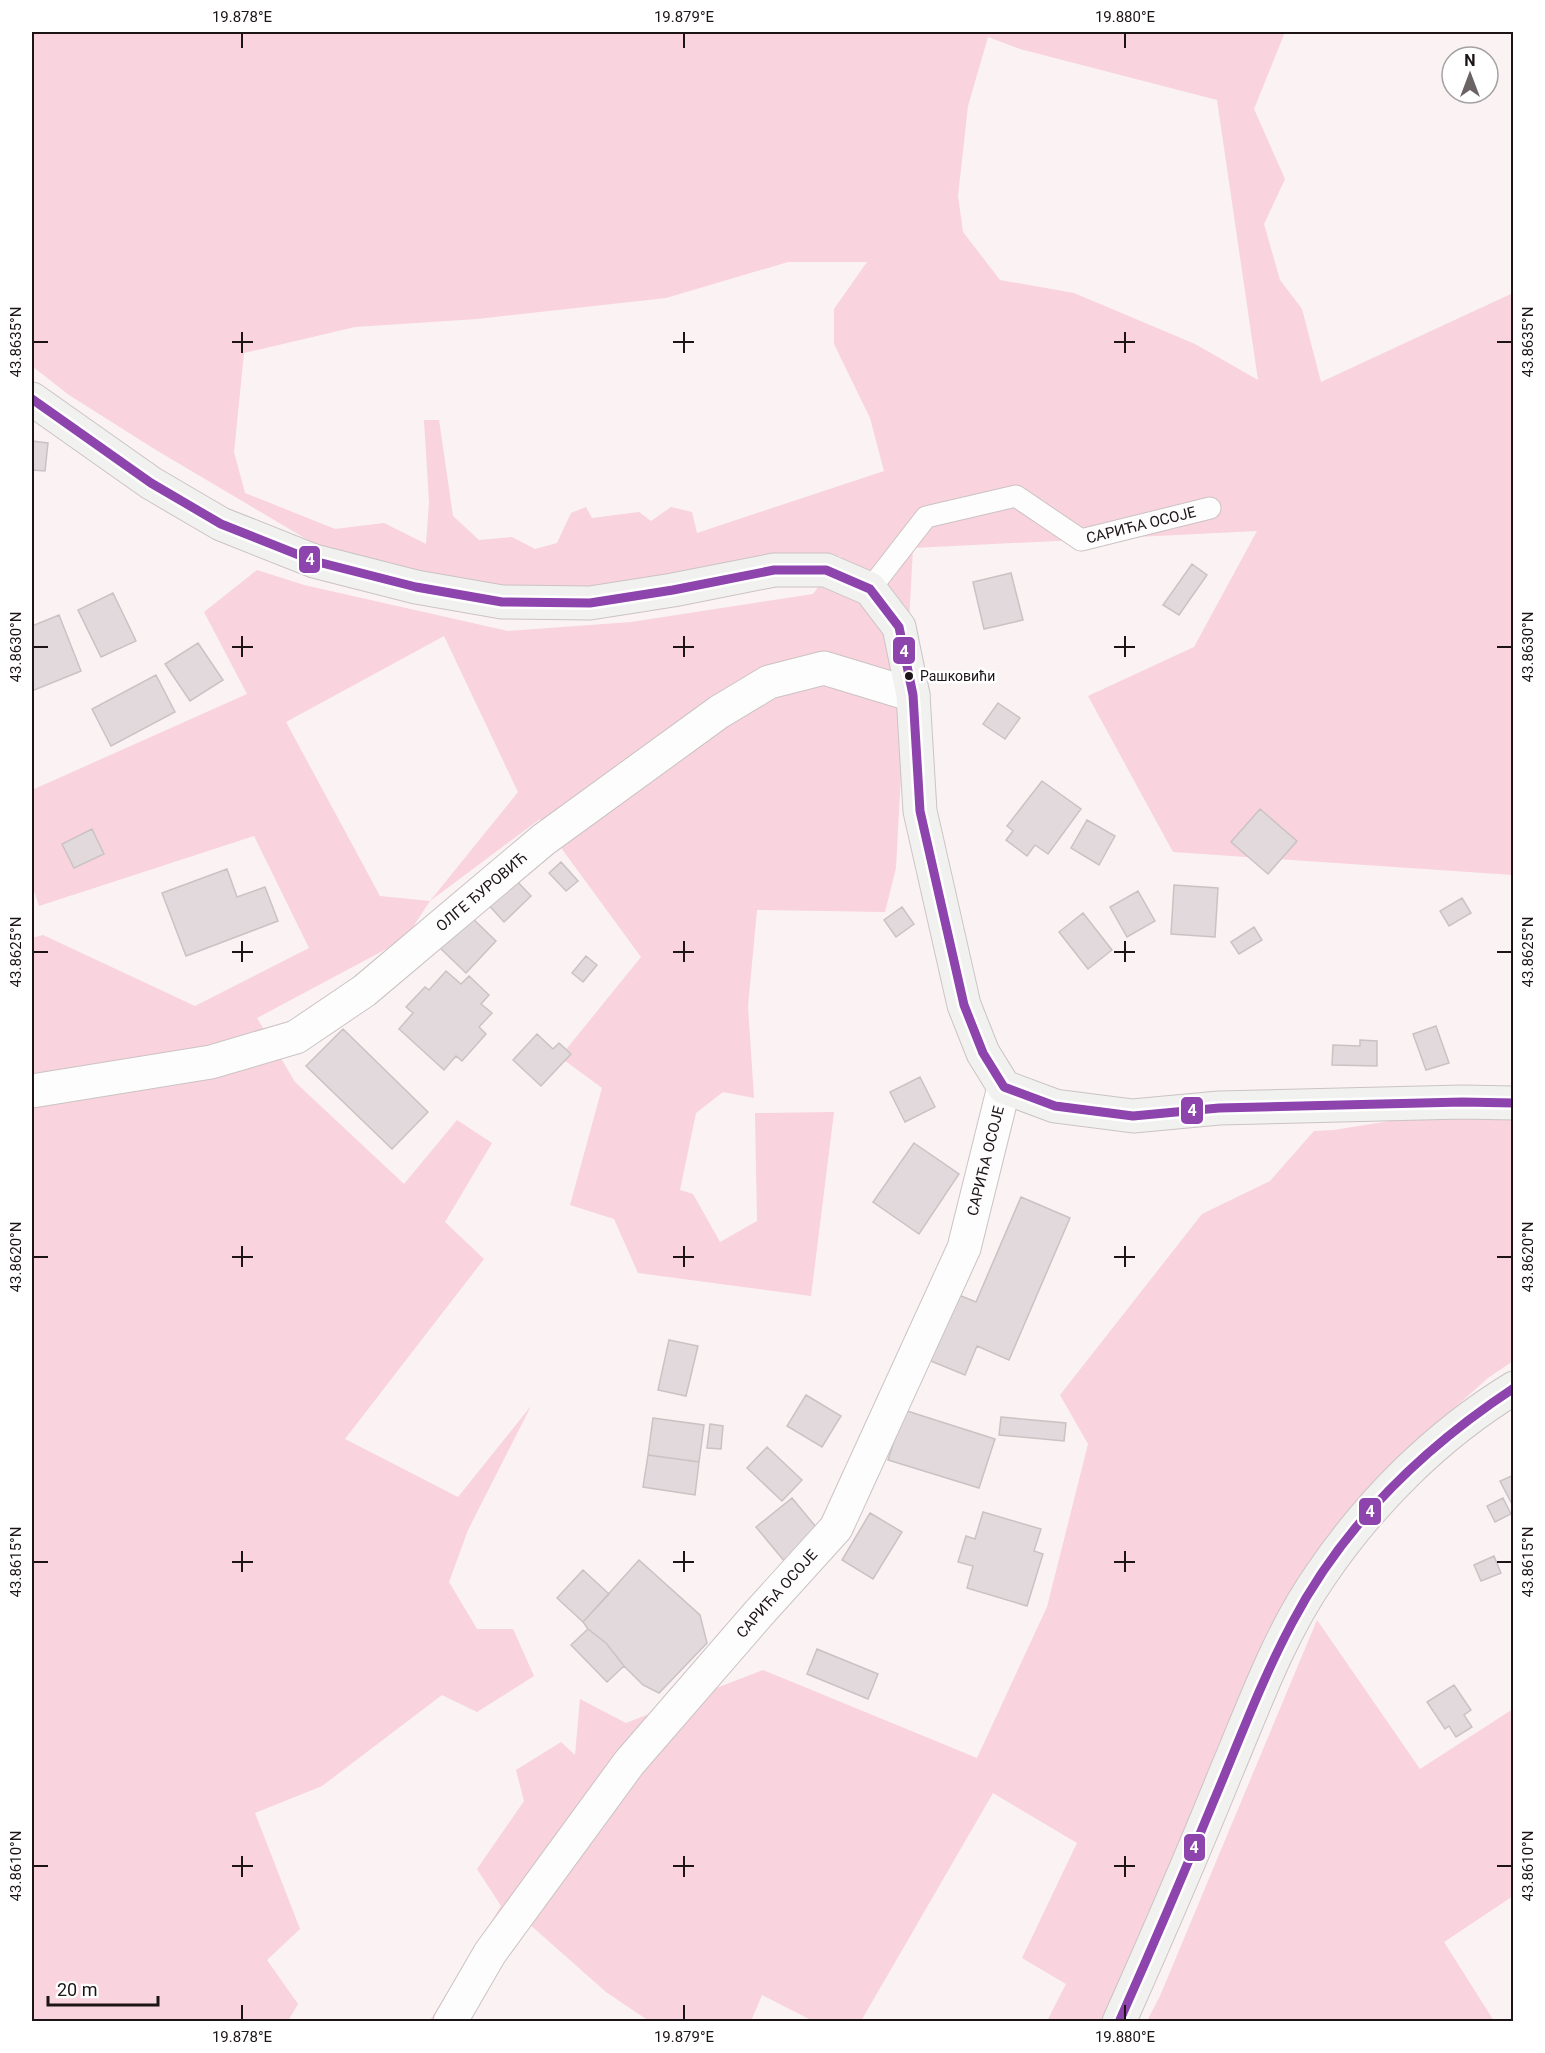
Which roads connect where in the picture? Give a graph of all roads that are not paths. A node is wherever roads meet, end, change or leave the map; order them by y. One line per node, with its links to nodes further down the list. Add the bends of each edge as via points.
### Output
1 (32, 399): 3 (street, САРИЋА ОСОЈЕ, via 151,483 221,524 314,561 416,587 502,602 590,603 774,570 826,570)
2 (1210, 508): 3 (lane, САРИЋА ОСОЈЕ, via 1081,540 1016,496 926,517)
3 (870, 589): 4 (street, САРИЋА ОСОЈЕ, via 899,627)
4 (913, 695): 5 (street, САРИЋА ОСОЈЕ, via 920,811 964,1005 983,1053); 6 (street, ОЛГЕ ЂУРОВИЋ, via 824,668 769,682 719,712 543,840 364,991 296,1037 211,1062)
5 (1004, 1087): 7 (street, via 1055,1106 1133,1116 1219,1108); 9 (street, САРИЋА ОСОЈЕ, via 964,1248 836,1528 629,1763 490,1953)
6 (32, 1091)
7 (1514, 1103)
8 (1514, 1388): 10 (street, via 1413,1466 1378,1501 1319,1577 1280,1648)
9 (450, 2022)
10 (1119, 2022)

